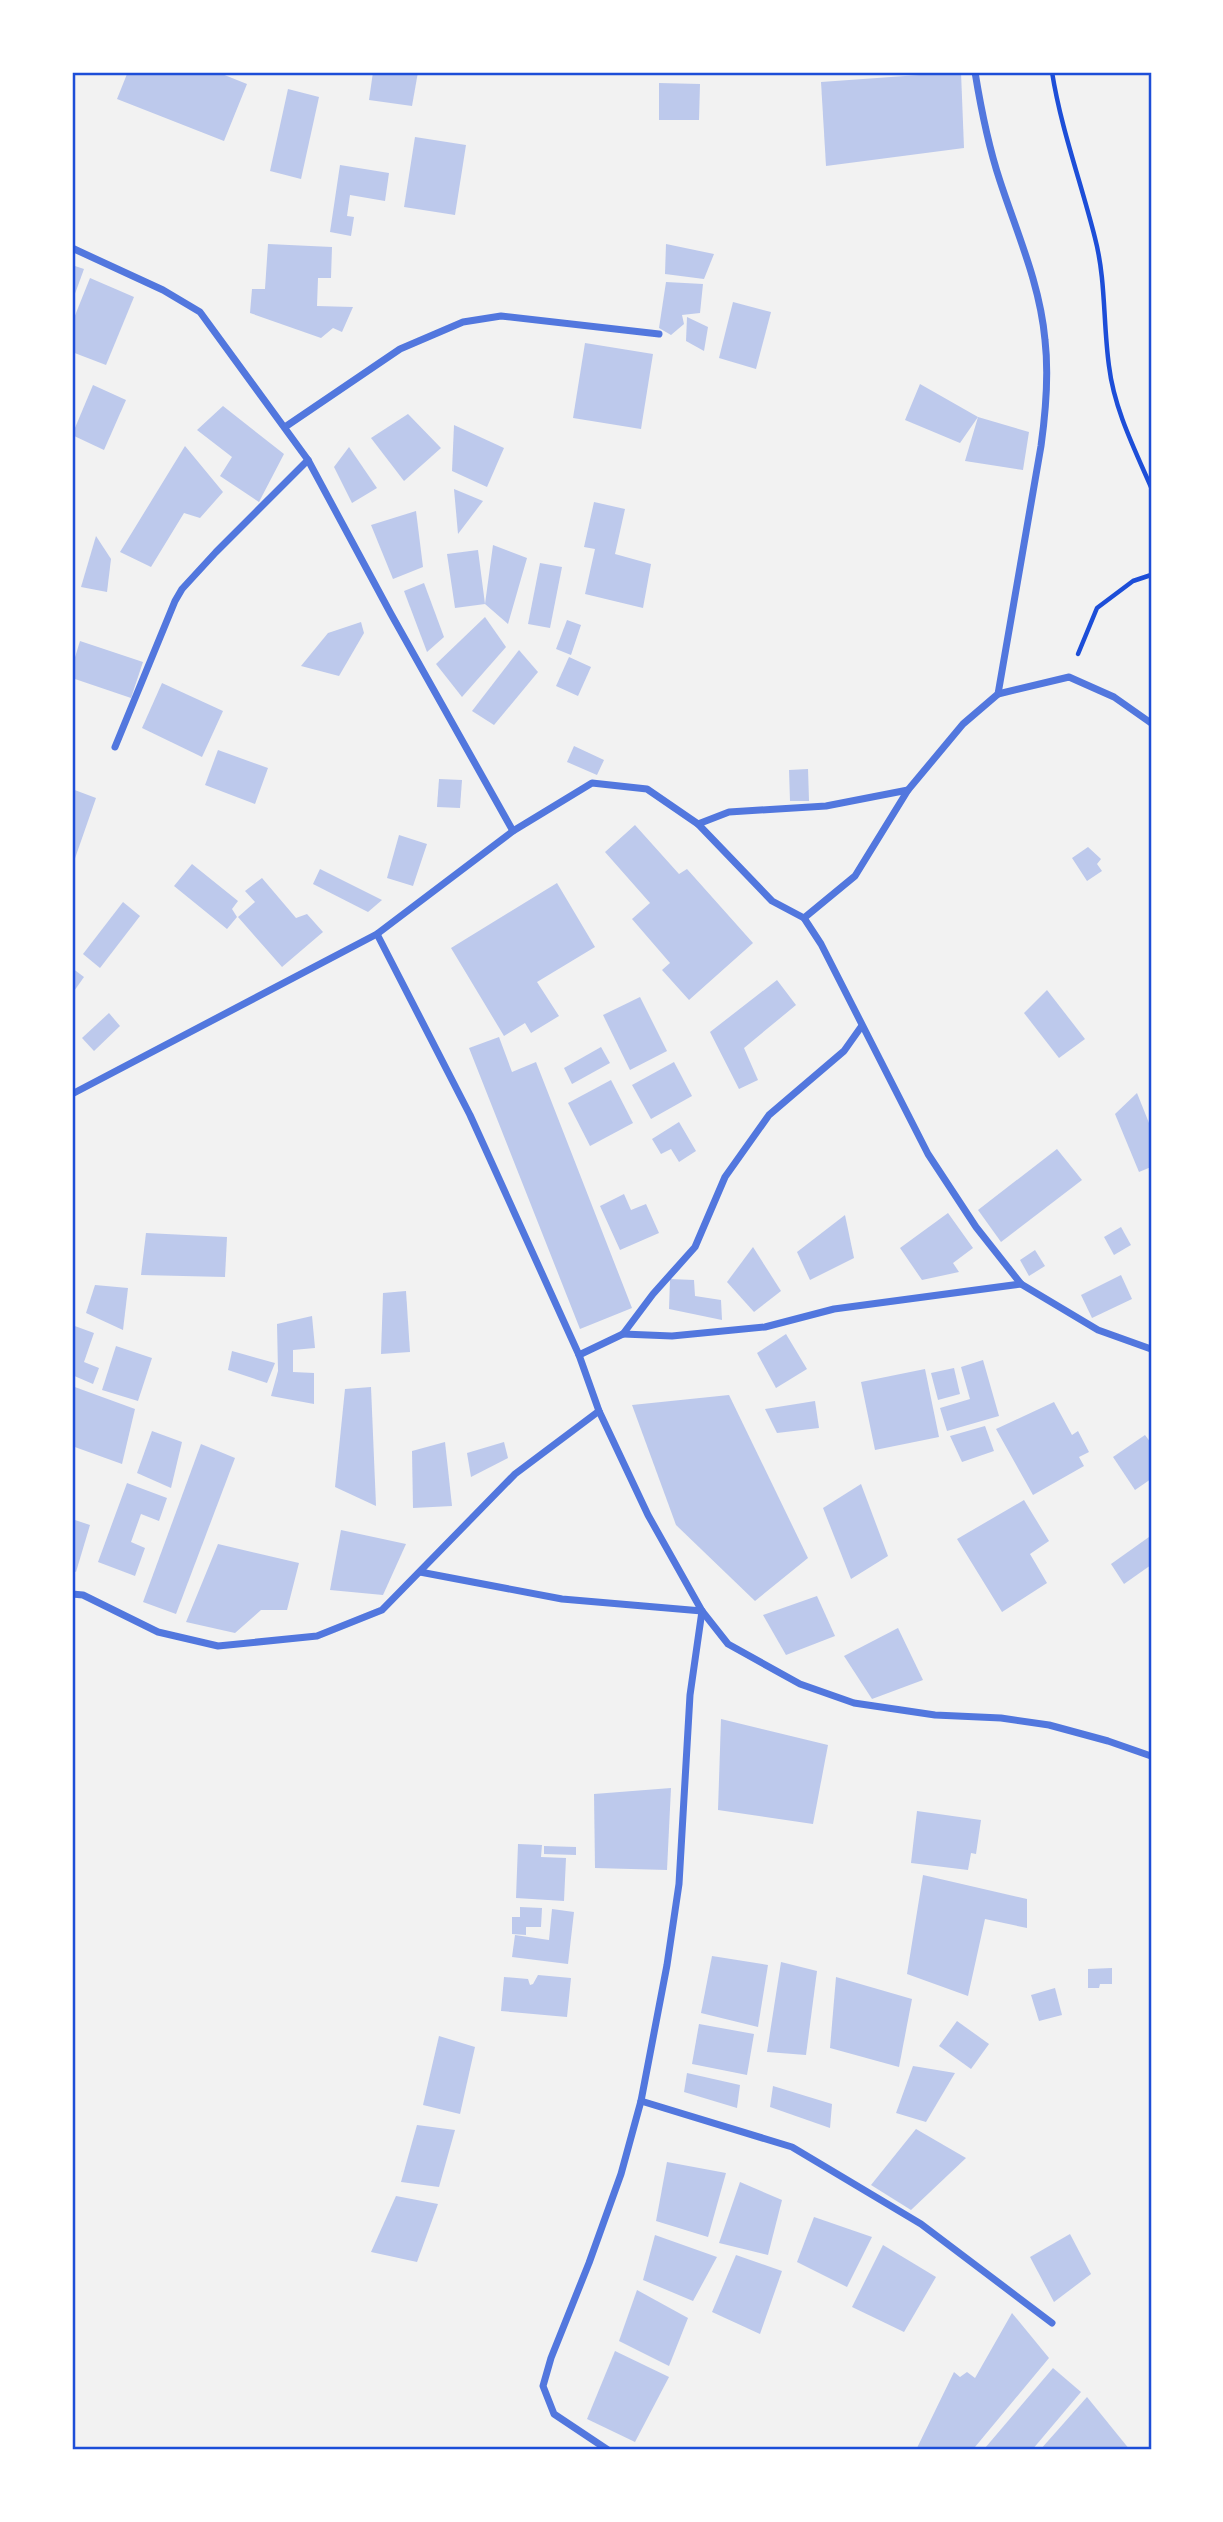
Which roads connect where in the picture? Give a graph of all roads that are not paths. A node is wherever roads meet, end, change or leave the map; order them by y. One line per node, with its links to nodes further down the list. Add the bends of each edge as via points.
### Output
1 (975, 72): 6 (street, via 987,134 1036,285 1047,367 1041,446)
2 (72, 248): 4 (street, via 200,312)
3 (659, 334): 4 (street, via 501,316 463,322 400,349)
4 (285, 427): 5 (street)
5 (307, 460): 8 (street, via 182,589); 11 (street)
6 (998, 694): 7 (street, via 1069,677 1114,697); 9 (street, via 962,724)
7 (1151, 723)
8 (115, 747)
9 (908, 790): 10 (street, via 826,806 729,812); 12 (street, via 855,876)
10 (698, 824): 11 (street, via 647,789 592,783); 12 (street, via 772,901)
11 (513, 831): 13 (street)
12 (804, 918): 14 (street)
13 (377, 934): 15 (street); 19 (street, via 470,1115)
14 (861, 1027): 16 (street, via 928,1154); 17 (street, via 844,1052 769,1115 725,1177 695,1247)
15 (72, 1094)
16 (1021, 1284): 17 (street, via 834,1309 754,1328 672,1336); 18 (street, via 1098,1330)
17 (622, 1334): 19 (street)
18 (1151, 1349)
19 (579, 1355): 20 (street)
20 (599, 1411): 21 (street, via 515,1474); 23 (street, via 648,1515)
21 (420, 1572): 22 (street, via 382,1610 317,1636 218,1646 158,1632 83,1594); 23 (street, via 562,1599)
22 (72, 1594)
23 (702, 1611): 24 (street, via 728,1644 800,1684 854,1703 1049,1725); 25 (street, via 690,1695 679,1884)
24 (1151, 1756)
25 (641, 2101): 26 (street, via 792,2147 921,2224); 27 (street, via 621,2174 543,2386 554,2414)
26 (1052, 2323)
27 (608, 2450)

